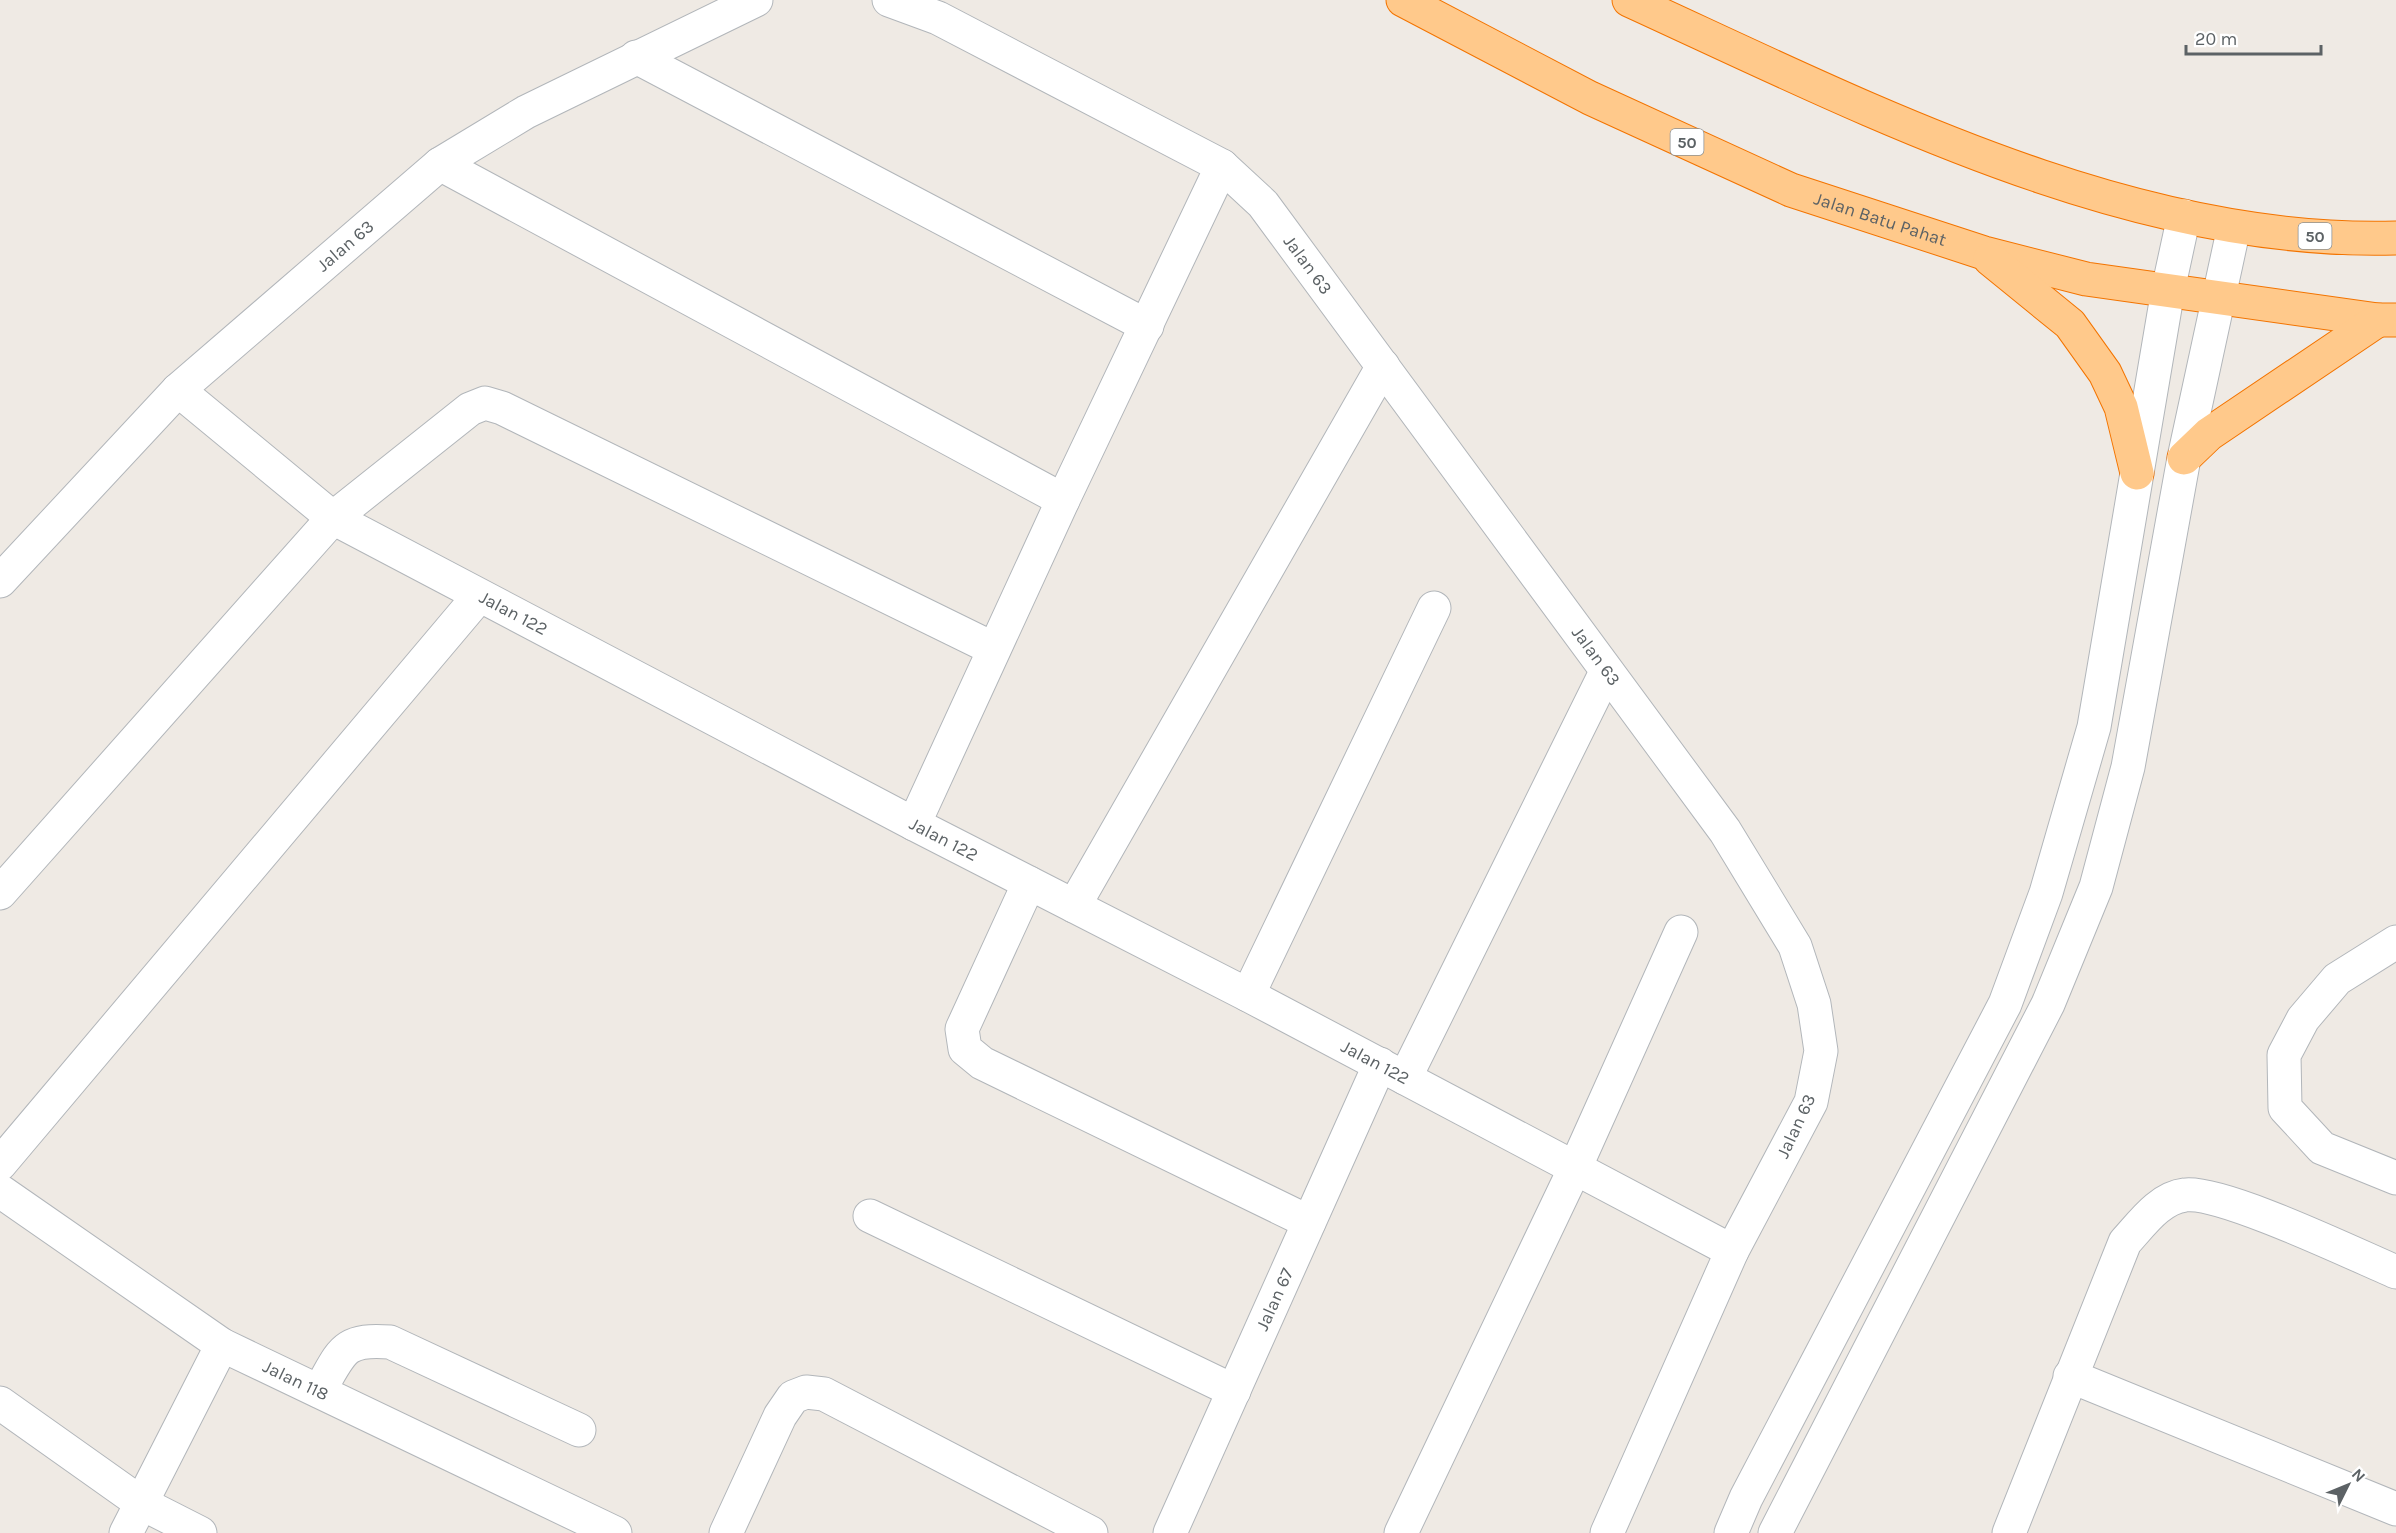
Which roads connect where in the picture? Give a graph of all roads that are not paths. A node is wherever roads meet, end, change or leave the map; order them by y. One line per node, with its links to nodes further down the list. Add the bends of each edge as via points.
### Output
1 (756, 0): 5 (street, Jalan 63)
2 (889, 0): 7 (street, Jalan 63, via 938,18)
3 (1403, 0): 11 (highway, Jalan Batu Pahat / 50, via 1590,98 1791,190)
4 (1629, 0): 8 (highway, 50, via 1851,102 2010,165 2105,196)
5 (636, 57): 6 (street, Jalan 63, via 526,112); 15 (street)
6 (440, 164): 17 (street, Jalan 63); 20 (street)
7 (1222, 166): 15 (street); 16 (street, Jalan 63, via 1263,204)
8 (2184, 216): 9 (highway, 50); 12 (street)
9 (2234, 227): 10 (highway, 50, via 2304,236); 13 (street)
10 (2396, 238)
11 (1984, 253): 12 (highway, Jalan Batu Pahat / 50, via 2086,279); 19 (highway, via 2070,324 2105,373 2121,407)
12 (2168, 290): 13 (highway, Jalan Batu Pahat / 50); 19 (street)
13 (2219, 299): 14 (highway, Jalan Batu Pahat / 50); 18 (street)
14 (2387, 320): 18 (highway, via 2209,434)
15 (1147, 326): 20 (street)
16 (1383, 366): 26 (street, Jalan 63); 30 (street)
17 (178, 390): 21 (street, Jalan 122); 22 (street, Jalan 63)
18 (2184, 458): 60 (street, via 2128,767 2096,887 2048,1004)
19 (2137, 472): 59 (street, via 2094,728 2046,893 2005,1004)
20 (1063, 500): 25 (street)
21 (333, 518): 23 (street, Jalan 122); 25 (street, via 470,409 485,403); 29 (street)
22 (0, 581)
23 (479, 596): 27 (street, Jalan 122); 35 (street)
24 (1434, 608): 33 (street)
25 (994, 650): 27 (street)
26 (1606, 672): 34 (street, Jalan 67); 41 (street, Jalan 63, via 1725,831 1795,946 1814,1004 1821,1051 1811,1102)
27 (914, 824): 28 (street, Jalan 122)
28 (1029, 883): 30 (street, Jalan 122); 40 (street, via 962,1029 965,1049 982,1063)
29 (0, 893)
30 (1074, 906): 33 (street, Jalan 122)
31 (1681, 932): 36 (street)
32 (2396, 942): 37 (street, via 2337,979 2303,1019 2284,1054 2285,1108 2322,1148)
33 (1248, 995): 34 (street, Jalan 122)
34 (1392, 1071): 36 (street, Jalan 122); 40 (street, Jalan 67)
35 (0, 1164)
36 (1575, 1168): 41 (street, Jalan 122); 57 (street)
37 (2396, 1178)
38 (0, 1191): 43 (street, Jalan 118)
39 (870, 1216): 46 (street)
40 (1309, 1222): 46 (street, Jalan 67)
41 (1732, 1251): 58 (street, Jalan 63)
42 (2396, 1272): 44 (street, via 2226,1201 2185,1194 2156,1208 2125,1242)
43 (222, 1345): 45 (street, Jalan 118); 49 (street)
44 (2070, 1376): 50 (street); 61 (street)
45 (319, 1391): 48 (street, via 345,1349 364,1340 390,1342); 53 (street, Jalan 118)
46 (1234, 1391): 56 (street, Jalan 67)
47 (0, 1403): 49 (street)
48 (579, 1430)
49 (141, 1503): 51 (street); 52 (street)
50 (2396, 1509)
51 (126, 1533)
52 (200, 1533)
53 (615, 1533)
54 (726, 1533): 55 (street, via 780,1416 793,1397 806,1392 824,1394)
55 (1091, 1533)
56 (1170, 1533)
57 (1401, 1533)
58 (1607, 1533)
59 (1731, 1533)
60 (1775, 1533)
61 (2009, 1533)

